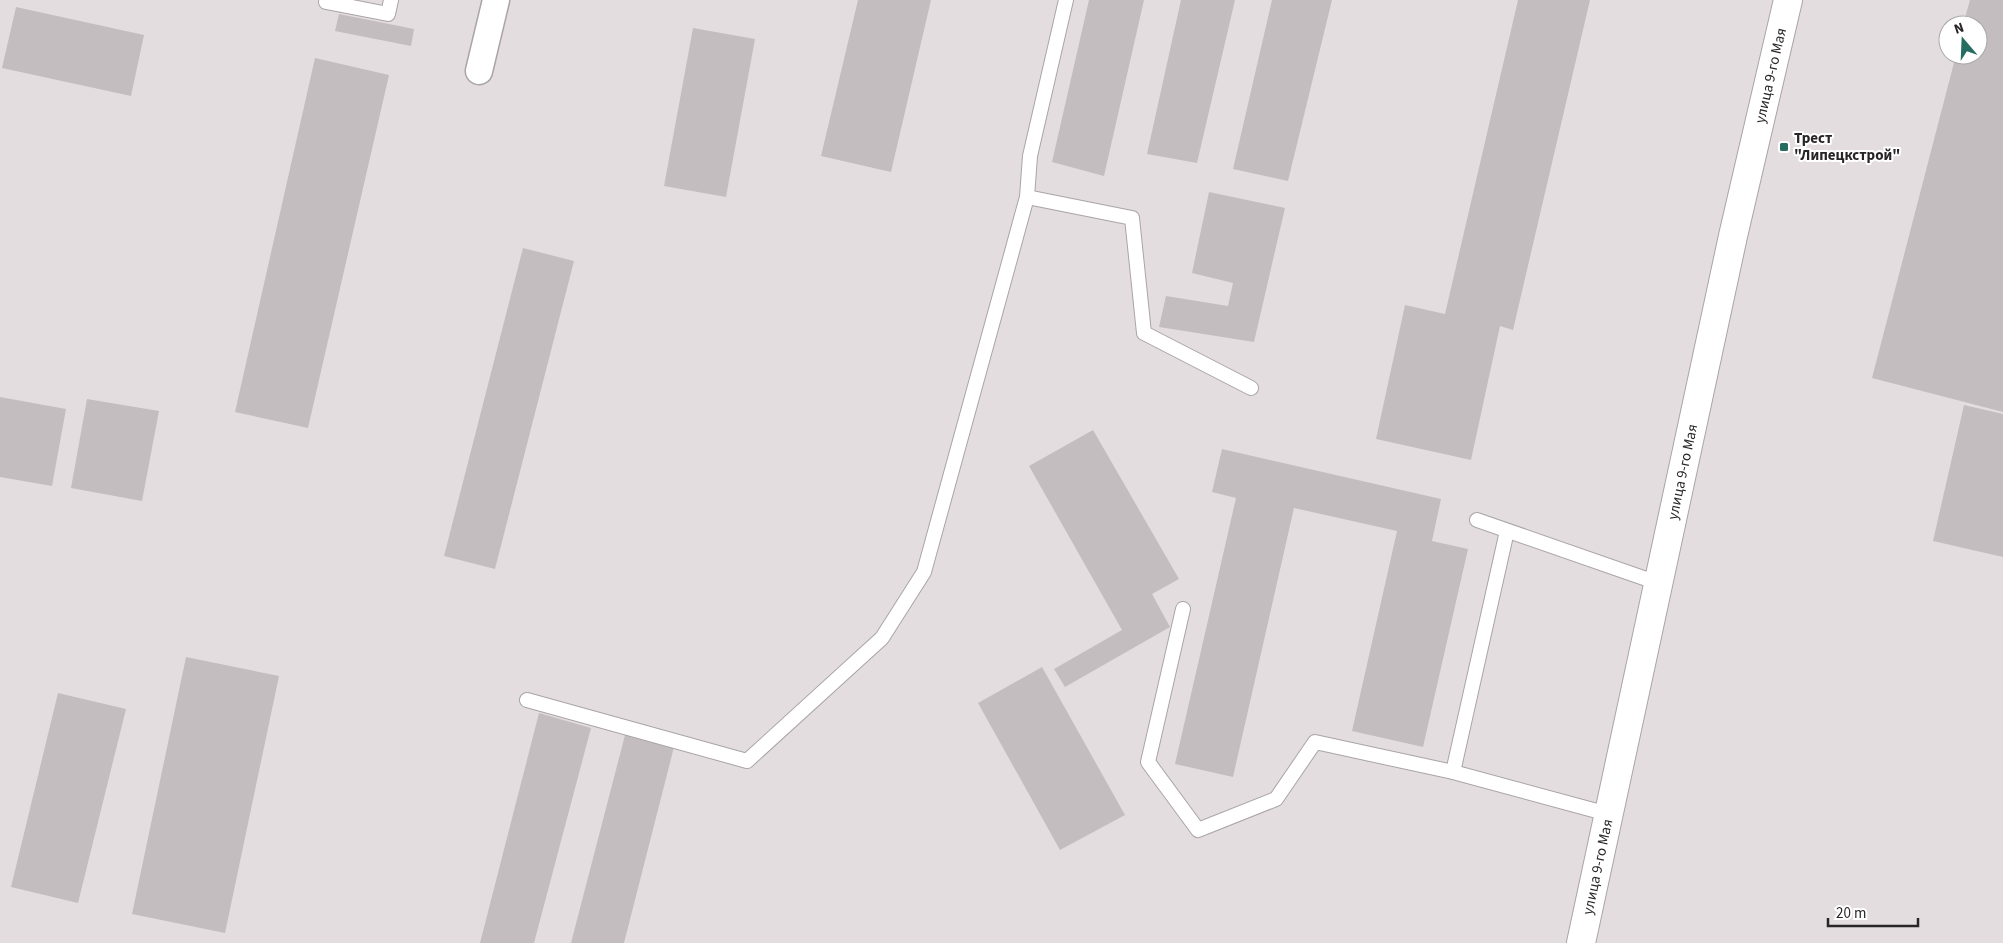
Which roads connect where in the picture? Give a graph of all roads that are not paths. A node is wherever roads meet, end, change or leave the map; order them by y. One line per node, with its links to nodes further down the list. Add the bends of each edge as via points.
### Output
1 (391, 0): 5 (lane, via 388,14)
2 (496, 0): 6 (street)
3 (1066, 0): 7 (lane, via 1030,156)
4 (1788, 0): 11 (main road, улица 9-го Мая)
5 (323, 1)
6 (479, 71)
7 (1027, 197): 8 (lane, via 1132,218 1144,333); 13 (lane, via 924,572 882,638 747,760)
8 (1251, 388)
9 (1477, 520): 10 (lane)
10 (1507, 531): 11 (lane); 14 (lane)
11 (1658, 583): 15 (main road, улица 9-го Мая)
12 (1182, 610): 14 (lane, via 1148,762 1198,830 1276,799 1315,742)
13 (527, 700)
14 (1453, 772): 15 (lane)
15 (1608, 814): 16 (main road, улица 9-го Мая)
16 (1580, 943)

